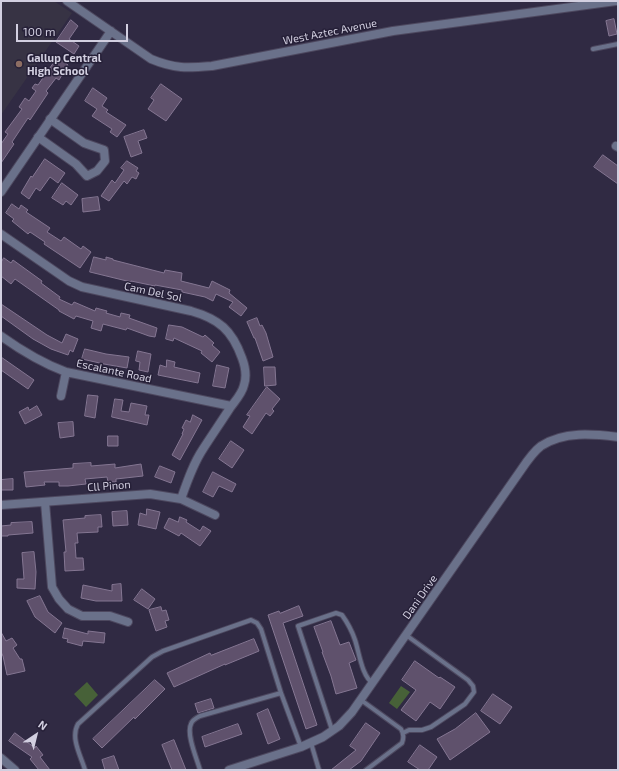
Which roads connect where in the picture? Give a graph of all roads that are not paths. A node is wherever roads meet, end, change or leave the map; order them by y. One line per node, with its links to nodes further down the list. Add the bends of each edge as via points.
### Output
1 (67, 1): 3 (street, West Aztec Avenue)
2 (616, 1): 3 (street, West Aztec Avenue, via 393,30 212,66 185,68 151,59)
3 (111, 31): 6 (street)
4 (618, 44): 5 (lane)
5 (593, 50)
6 (50, 119): 7 (street); 7 (street, via 84,143 104,150 105,161 97,171 87,176 76,164)
7 (38, 137): 8 (street)
8 (1, 192)
9 (1, 234): 13 (street, Cam Del Sol, via 69,281 82,287 191,311 220,324 237,345 246,374 240,396)
10 (1, 336): 11 (street, Escalante Road, via 24,352)
11 (66, 372): 12 (street); 13 (street, Escalante Road)
12 (61, 396)
13 (231, 406): 15 (street, Cam Del Sol, via 202,451)
14 (618, 438): 20 (street, Dani Drive, via 575,435 541,446 530,457)
15 (181, 499): 16 (street, Cll Pinon, via 150,494); 18 (street, Cll Pinon)
16 (45, 502): 17 (street, Cll Pinon); 19 (street, via 52,586 59,599 68,609 82,616 110,616)
17 (1, 505)
18 (215, 515)
19 (128, 622)
20 (406, 635): 21 (street, Dani Drive); 25 (lane, via 468,680 474,692 465,704 431,728)
21 (373, 683): 23 (street, Dani Drive); 24 (lane, via 364,671 355,639 342,615 336,613 298,626)
22 (281, 693): 27 (lane); 30 (lane, via 261,629 251,620 163,651 152,657 78,724 74,737); 31 (lane, via 200,716 194,720 189,732)
23 (361, 700): 24 (street, Dani Drive); 25 (lane)
24 (333, 730): 26 (street, Dani Drive)
25 (403, 733): 34 (lane, via 402,744)
26 (311, 743): 27 (street, Dani Drive); 33 (lane)
27 (301, 747): 32 (street, Dani Drive)
28 (1, 758): 29 (street)
29 (15, 770)
30 (86, 770)
31 (200, 770)
32 (229, 770)
33 (319, 770)
34 (366, 770)

